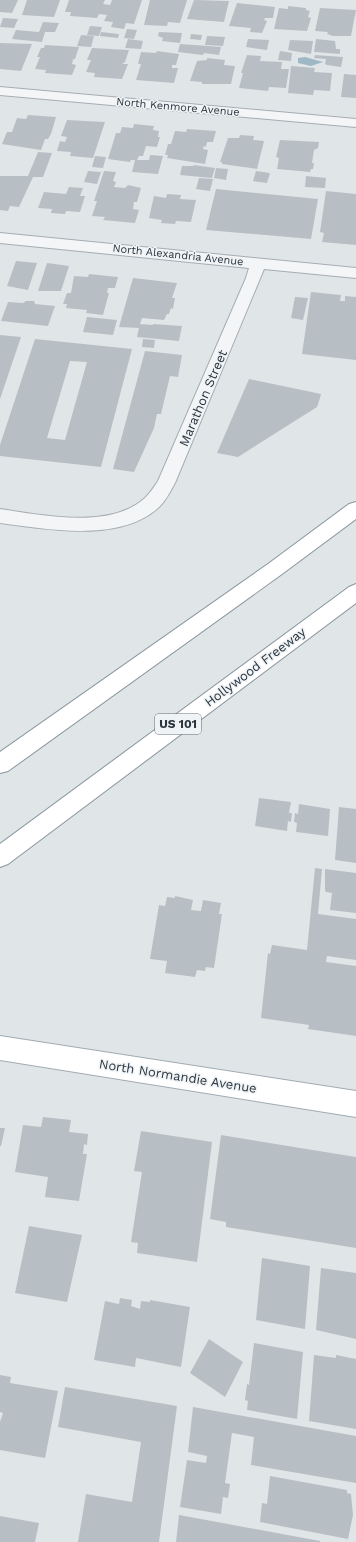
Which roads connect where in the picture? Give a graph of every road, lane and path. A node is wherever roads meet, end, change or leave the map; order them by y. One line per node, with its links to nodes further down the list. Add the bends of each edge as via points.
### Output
1 (0, 91): 2 (street, North Kenmore Avenue)
2 (356, 123)
3 (0, 238): 4 (street, North Alexandria Avenue)
4 (258, 263): 5 (street, North Alexandria Avenue); 7 (street, Marathon Street, via 254,278 166,483 150,504 128,517 96,524 64,524)
5 (356, 273)
6 (356, 509): 9 (main road)
7 (0, 516)
8 (356, 592): 10 (main road, Hollywood Freeway / US 101)
9 (0, 764)
10 (0, 857)
11 (0, 1048): 12 (main road, North Normandie Avenue)
12 (356, 1104)

